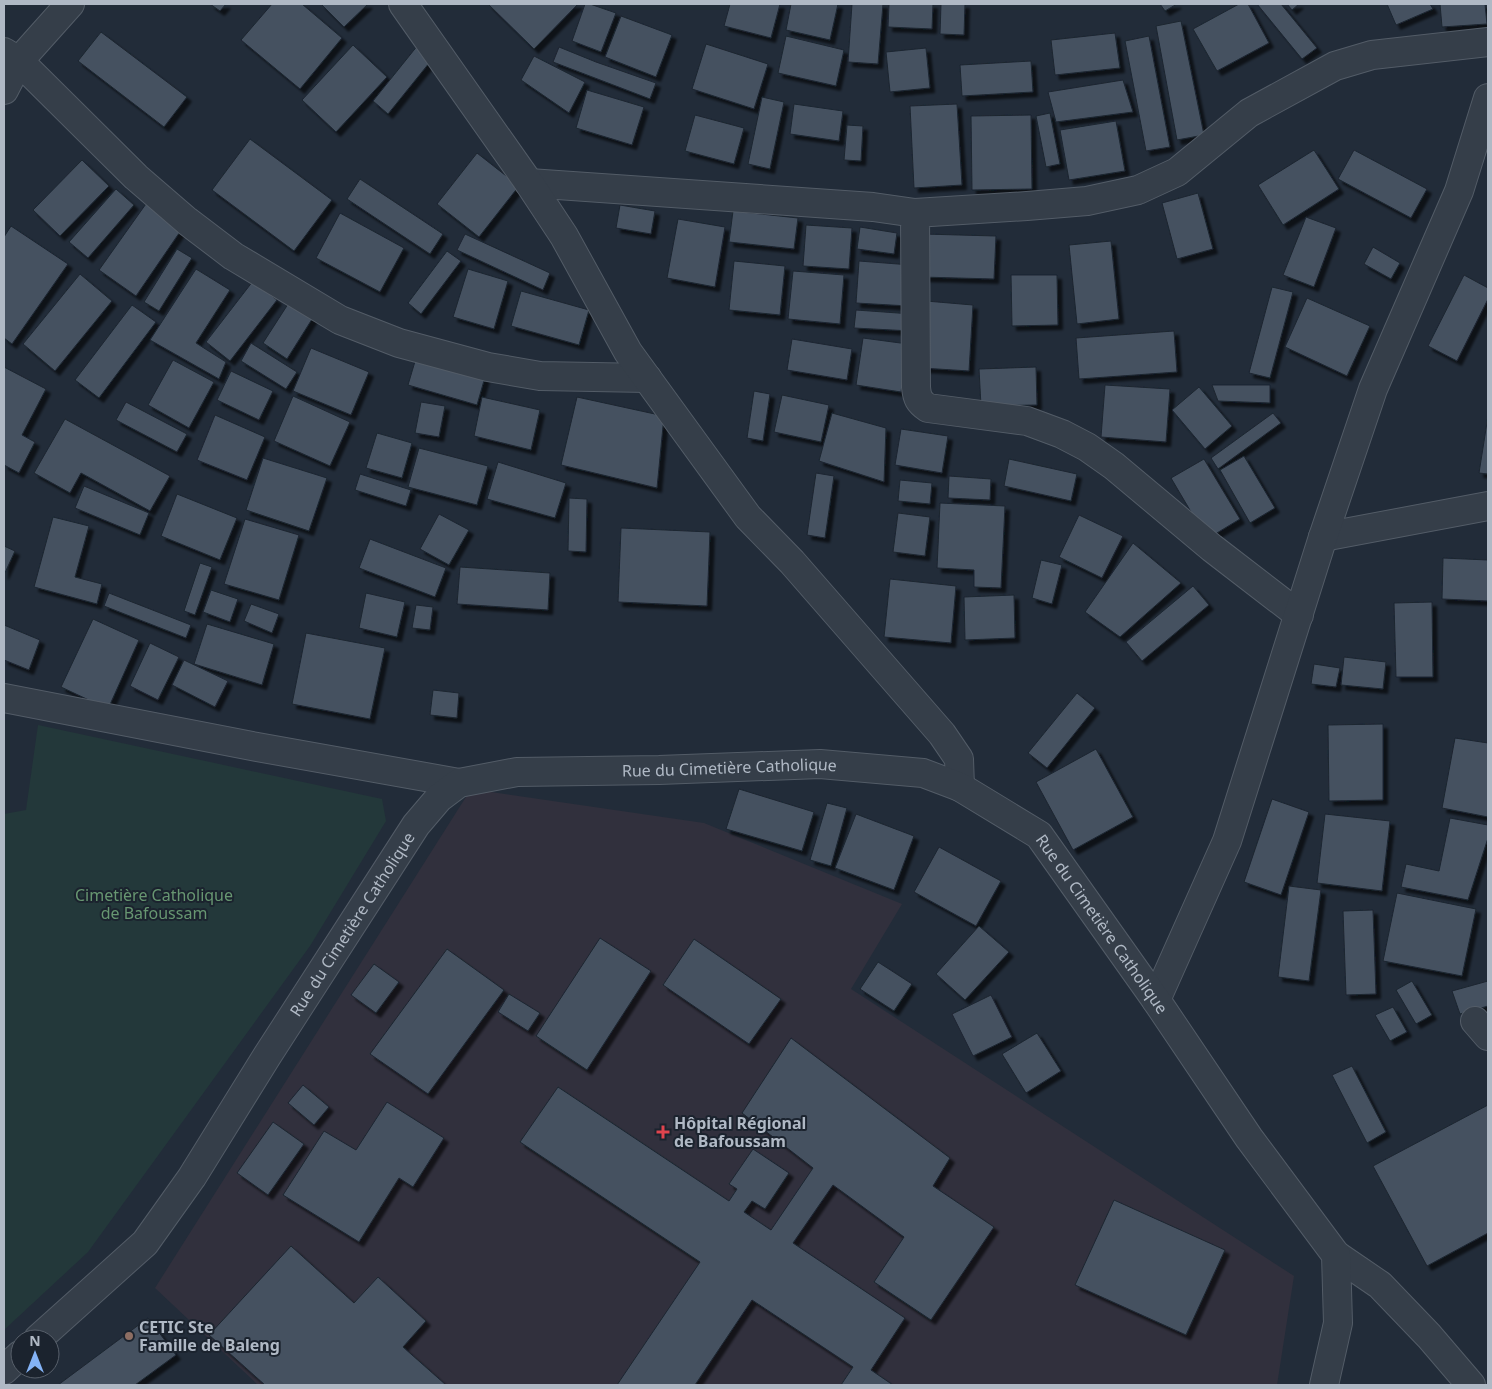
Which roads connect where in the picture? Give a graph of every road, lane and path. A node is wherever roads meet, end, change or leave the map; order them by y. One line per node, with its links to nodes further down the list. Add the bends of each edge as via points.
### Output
1 (70, 4): 4 (street)
2 (403, 4): 7 (street)
3 (1488, 42): 8 (street, via 1372,56 1334,66 1249,113 1178,172 1138,190 1087,201)
4 (11, 56): 5 (street); 9 (street, via 136,177 187,221 233,256 340,320 400,343 488,367 540,376)
5 (4, 90)
6 (1488, 98): 11 (street, via 1459,191 1373,388)
7 (529, 182): 8 (street, via 873,207); 9 (street, via 564,236 628,352)
8 (915, 213): 12 (street, via 916,387 921,403 928,408 1027,421 1087,447)
9 (647, 378): 15 (street, via 748,517 792,562 942,734 959,758)
10 (1488, 506): 11 (street)
11 (1323, 538): 12 (street)
12 (1299, 615): 16 (street, via 1227,841)
13 (4, 698): 14 (street)
14 (459, 783): 15 (street, Rue du Cimetière Catholique, via 517,772 820,764 923,772); 18 (street, Rue du Cimetière Catholique, via 439,798 416,825 266,1056 192,1177 145,1243)
15 (960, 787): 16 (street, Rue du Cimetière Catholique, via 1039,835)
16 (1156, 1000): 17 (street, Rue du Cimetière Catholique, via 1249,1138)
17 (1336, 1255): 19 (street, via 1338,1323); 20 (street, Rue du Cimetière Catholique, via 1380,1285)
18 (49, 1329)
19 (1324, 1385)
20 (1471, 1385)

